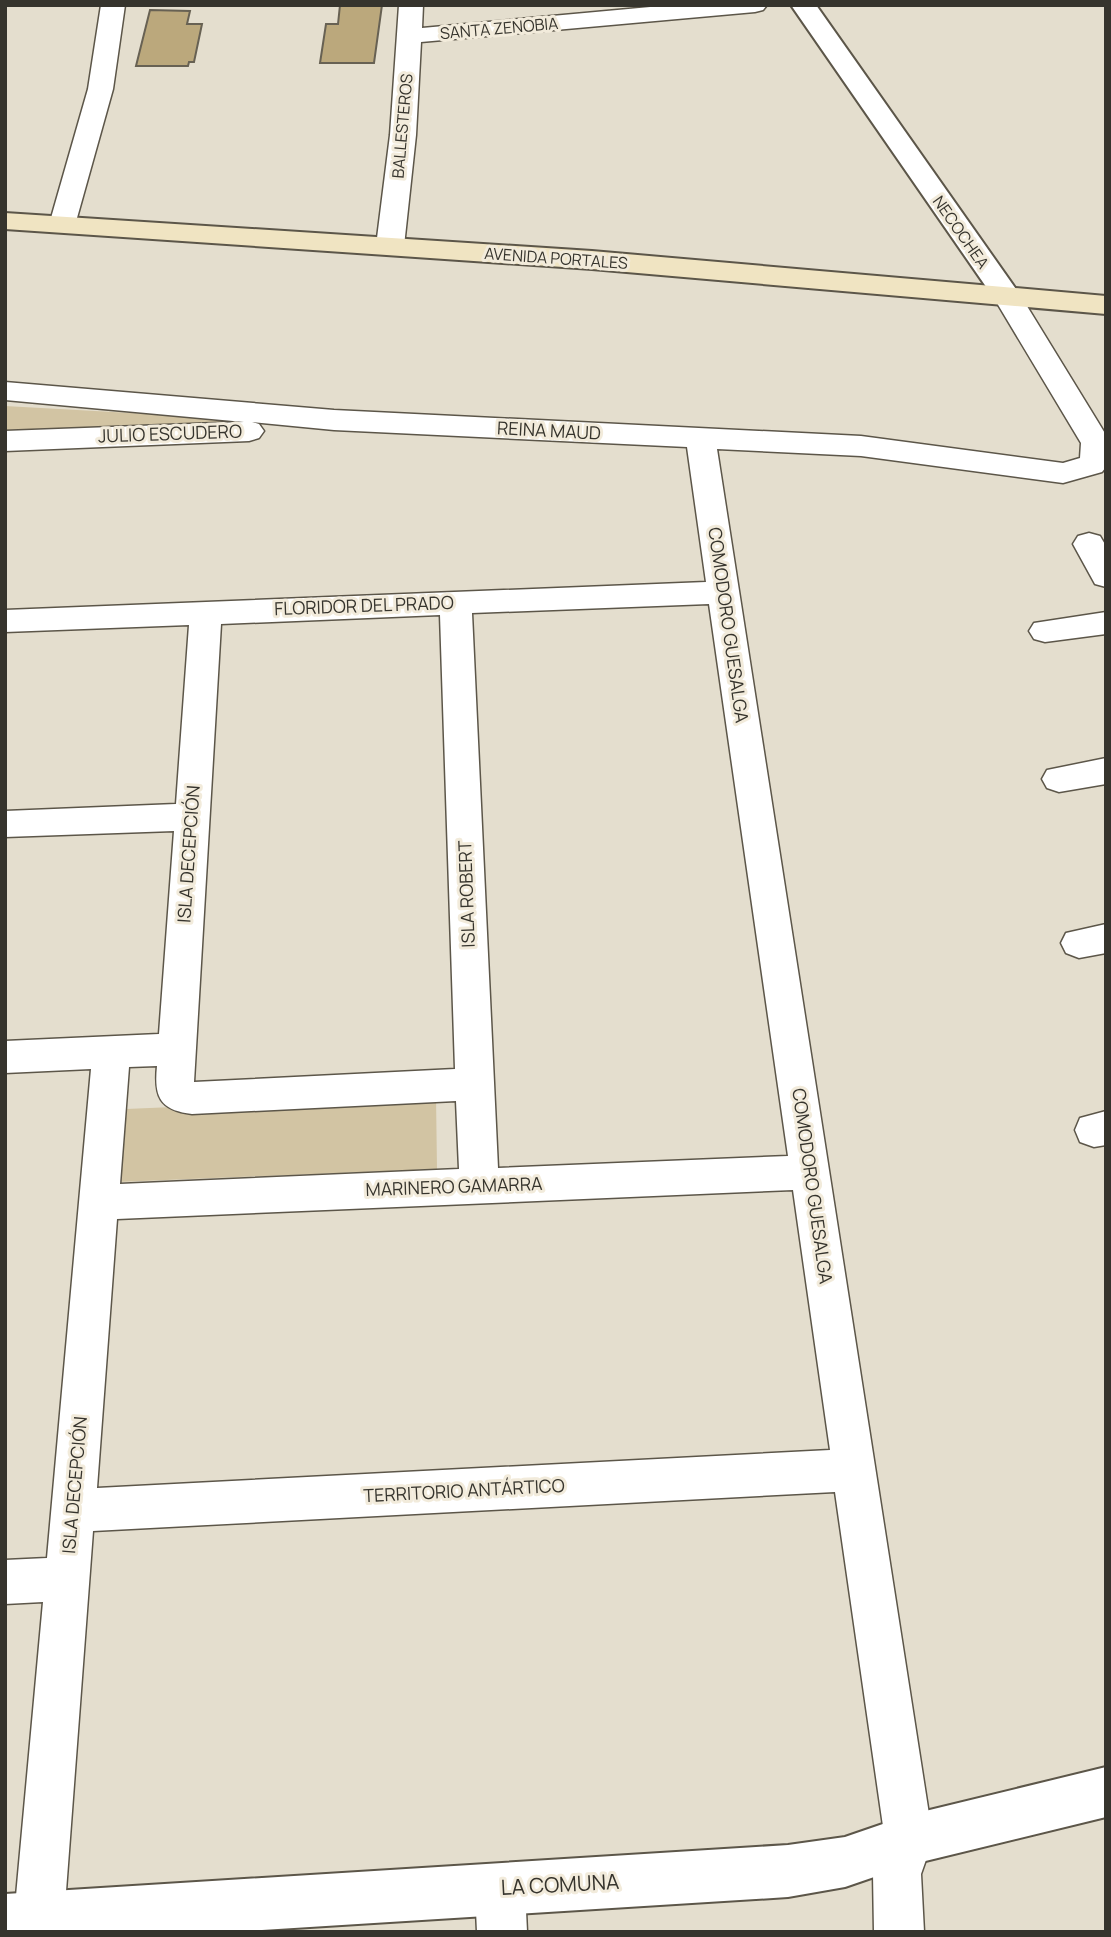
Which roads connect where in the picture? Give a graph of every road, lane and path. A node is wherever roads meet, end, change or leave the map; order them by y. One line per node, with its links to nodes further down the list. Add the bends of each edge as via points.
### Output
1 (113, 5): 7 (street, via 95,106)
2 (411, 5): 5 (street, BALLESTEROS)
3 (755, 5): 5 (street, SANTA ZENOBIA)
4 (803, 5): 9 (street, NECOCHEA)
5 (410, 36): 8 (street, BALLESTEROS)
6 (5, 221): 7 (main road, AVENIDA PORTALES)
7 (62, 225): 8 (main road, AVENIDA PORTALES)
8 (390, 246): 9 (main road, AVENIDA PORTALES)
9 (1008, 298): 10 (main road, AVENIDA PORTALES); 15 (street, NECOCHEA, via 1090,428 1098,456)
10 (1106, 306)
11 (5, 391): 12 (street, REINA MAUD)
12 (334, 420): 13 (street, REINA MAUD); 14 (street, JULIO ESCUDERO, via 240,432)
13 (701, 440): 15 (street, REINA MAUD, via 860,446 1063,473); 18 (street, COMODORO GUESALGA)
14 (5, 441)
15 (1091, 465)
16 (1089, 544): 17 (street)
17 (1106, 576)
18 (723, 592): 19 (street, FLORIDOR DEL PRADO); 32 (street, COMODORO GUESALGA)
19 (456, 603): 20 (street, FLORIDOR DEL PRADO); 31 (street, ISLA ROBERT)
20 (205, 613): 21 (street, FLORIDOR DEL PRADO); 26 (street, ISLA DECEPCIÓN)
21 (5, 621)
22 (1106, 623): 23 (street)
23 (1045, 631)
24 (1106, 771): 25 (street)
25 (1059, 779)
26 (191, 817): 27 (street); 28 (street, ISLA DECEPCIÓN)
27 (5, 824)
28 (175, 1049): 29 (street); 31 (street, ISLA DECEPCIÓN, via 173,1084 177,1094 192,1098)
29 (111, 1052): 30 (street); 34 (street, ISLA DECEPCIÓN)
30 (5, 1057)
31 (474, 1084): 33 (street, ISLA ROBERT)
32 (810, 1172): 33 (street, MARINERO GAMARRA); 35 (street, COMODORO GUESALGA)
33 (479, 1186): 34 (street, MARINERO GAMARRA)
34 (98, 1202): 36 (street, ISLA DECEPCIÓN)
35 (854, 1470): 36 (street, TERRITORIO ANTÁRTICO); 40 (street, COMODORO GUESALGA)
36 (73, 1511): 37 (street, ISLA DECEPCIÓN)
37 (67, 1579): 38 (street); 42 (street, ISLA DECEPCIÓN)
38 (5, 1582)
39 (1106, 1792): 40 (street, LA COMUNA)
40 (909, 1840): 41 (street, LA COMUNA, via 845,1862); 44 (street, COMODORO GUESALGA, via 897,1874)
41 (501, 1910): 43 (street, LA COMUNA)
42 (22, 1919): 43 (street, LA COMUNA)
43 (113, 1923)
44 (900, 1932)

